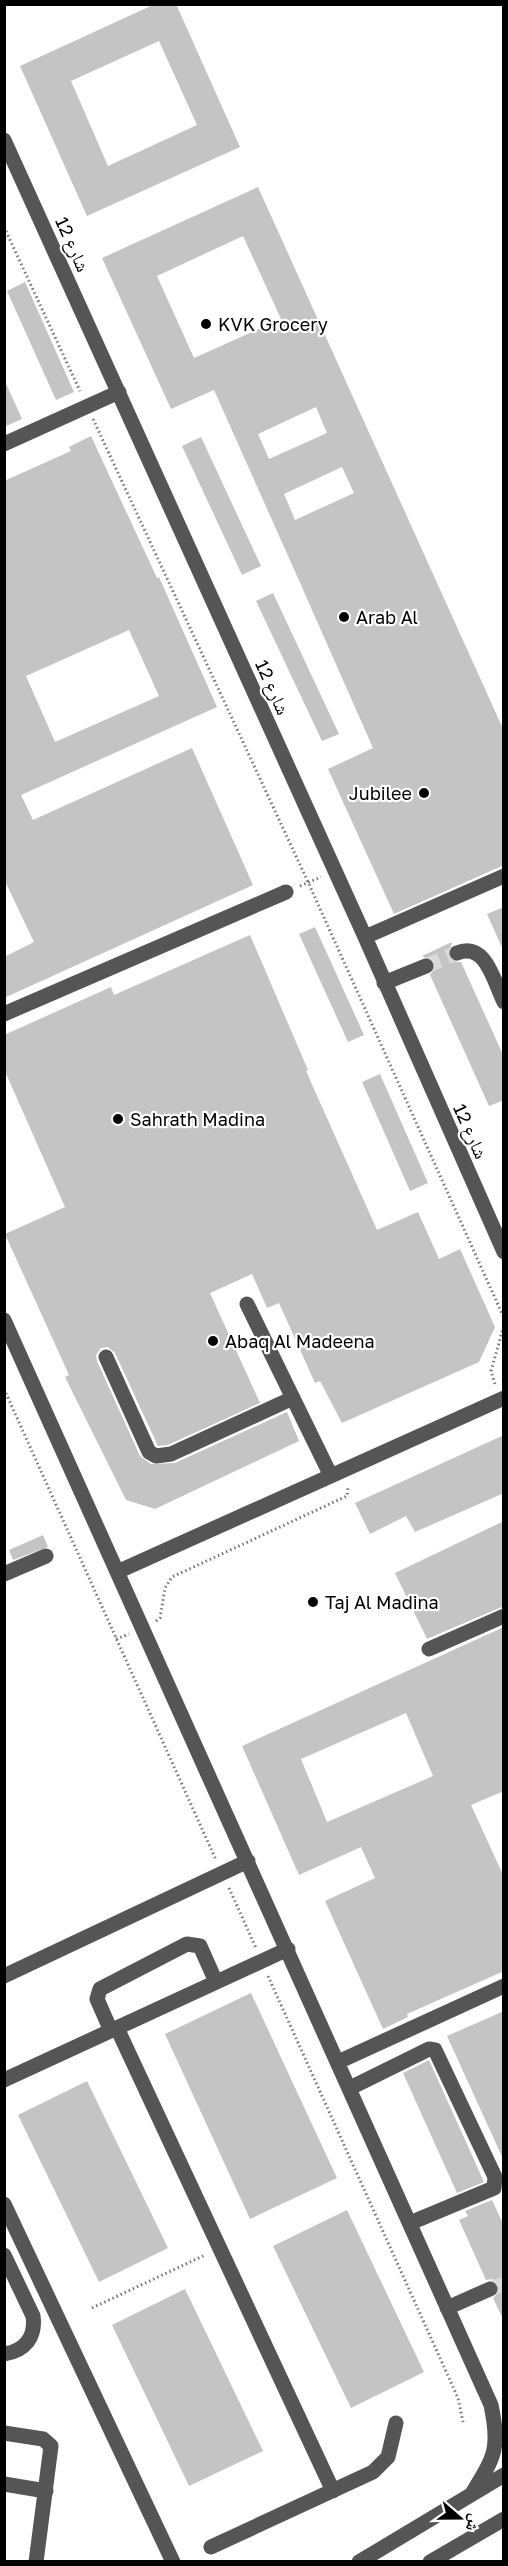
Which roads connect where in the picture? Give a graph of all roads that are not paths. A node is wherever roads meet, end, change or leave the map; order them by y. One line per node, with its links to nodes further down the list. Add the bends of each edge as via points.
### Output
1 (4, 140): 2 (street, شارع 12)
2 (119, 392): 3 (street); 6 (street, شارع 12)
3 (4, 444)
4 (504, 876): 6 (street)
5 (286, 892): 11 (street)
6 (365, 936): 9 (street, شارع 12)
7 (457, 952): 10 (street, via 470,950 481,955)
8 (426, 966): 9 (street)
9 (384, 983): 12 (street, شارع 12)
10 (504, 1002)
11 (4, 1014)
12 (504, 1252)
13 (247, 1304): 16 (street)
14 (4, 1320): 20 (street)
15 (106, 1358): 16 (street, via 149,1452 156,1456 171,1454)
16 (293, 1398): 18 (street)
17 (502, 1399): 18 (street)
18 (336, 1473): 20 (street)
19 (46, 1556): 21 (street)
20 (117, 1572): 24 (street)
21 (4, 1574)
22 (504, 1616): 23 (street)
23 (429, 1649)
24 (248, 1861): 25 (street); 26 (street)
25 (288, 1949): 27 (street); 30 (street)
26 (4, 1976)
27 (216, 1982): 29 (street); 29 (street, via 203,1950 196,1944 187,1944 100,1989 97,1999)
28 (504, 1986): 30 (street)
29 (114, 2029): 31 (street); 46 (street)
30 (338, 2062): 32 (street)
31 (4, 2080)
32 (350, 2088): 34 (street); 34 (street, via 429,2049 435,2050 495,2177 494,2188)
33 (4, 2204): 51 (street)
34 (410, 2223): 37 (street)
35 (4, 2255): 38 (street, via 34,2325 29,2342 22,2349)
36 (490, 2289): 37 (street)
37 (447, 2308): 39 (street)
38 (4, 2354)
39 (491, 2405): 40 (street); 47 (street, via 496,2448 489,2468)
40 (504, 2420)
41 (396, 2423): 46 (street, via 393,2446 382,2466)
42 (4, 2433): 45 (street, via 43,2439 51,2446)
43 (504, 2475): 47 (street)
44 (4, 2484): 45 (street)
45 (46, 2491): 50 (street)
46 (333, 2491): 49 (street)
47 (473, 2492): 52 (street)
48 (504, 2519): 53 (street)
49 (211, 2547)
50 (36, 2562)
51 (173, 2562)
52 (359, 2562)
53 (430, 2562)

